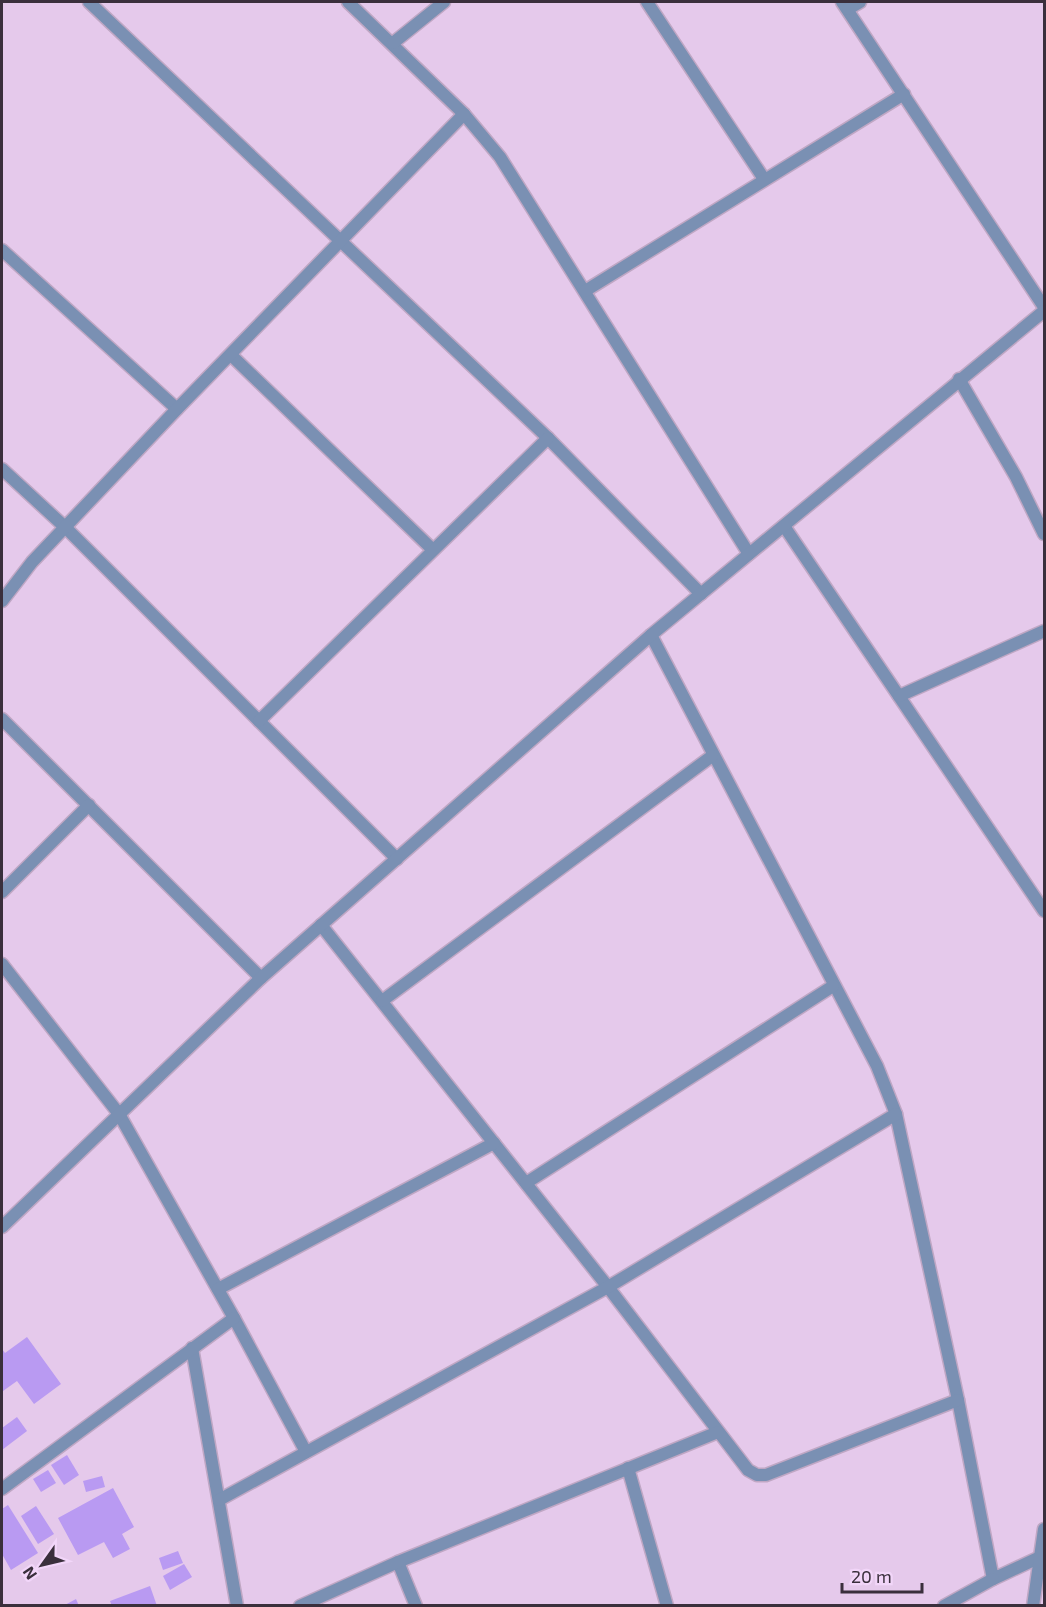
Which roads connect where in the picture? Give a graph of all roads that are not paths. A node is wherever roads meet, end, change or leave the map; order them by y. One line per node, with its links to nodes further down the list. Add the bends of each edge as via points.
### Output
1 (89, 2): 11 (street)
2 (348, 2): 7 (street)
3 (444, 2): 7 (street)
4 (647, 2): 10 (street)
5 (860, 2): 6 (street)
6 (845, 5): 8 (street)
7 (393, 43): 9 (street)
8 (904, 94): 10 (street); 14 (street)
9 (464, 114): 11 (street); 13 (street, via 500,158)
10 (764, 179): 13 (street)
11 (340, 240): 15 (street); 18 (street)
12 (2, 250): 17 (street)
13 (585, 291): 24 (street)
14 (1044, 309): 16 (street)
15 (231, 355): 17 (street); 23 (street)
16 (959, 379): 20 (street); 22 (street)
17 (177, 409): 21 (street)
18 (548, 438): 23 (street); 25 (street)
19 (2, 469): 21 (street)
20 (783, 526): 24 (street); 29 (street)
21 (66, 528): 26 (street, via 32,562); 31 (street)
22 (1044, 534)
23 (432, 549): 31 (street)
24 (749, 554): 25 (street)
25 (701, 594): 28 (street)
26 (2, 601)
27 (1044, 631): 29 (street)
28 (651, 635): 32 (street); 34 (street)
29 (899, 696): 36 (street)
30 (2, 718): 33 (street)
31 (259, 721): 34 (street)
32 (712, 756): 40 (street); 41 (street)
33 (89, 805): 35 (street); 39 (street)
34 (397, 859): 37 (street)
35 (2, 892)
36 (1044, 911)
37 (321, 925): 39 (street); 41 (street)
38 (2, 964): 42 (street)
39 (261, 978): 42 (street)
40 (833, 986): 43 (street, via 877,1066); 45 (street)
41 (382, 1001): 44 (street)
42 (119, 1114): 46 (street); 48 (street)
43 (896, 1114): 47 (street); 51 (street)
44 (494, 1143): 45 (street); 48 (street)
45 (526, 1183): 47 (street)
46 (2, 1227)
47 (608, 1287): 52 (street); 53 (street)
48 (218, 1289): 49 (street)
49 (234, 1318): 50 (street); 53 (street)
50 (192, 1348): 55 (street); 56 (street)
51 (958, 1400): 52 (street, via 766,1475 748,1470); 60 (street)
52 (718, 1432): 54 (street)
53 (306, 1452): 56 (street)
54 (628, 1468): 59 (street); 64 (street)
55 (2, 1489)
56 (219, 1500): 61 (street)
57 (1044, 1537): 58 (street)
58 (1038, 1558): 60 (street); 66 (street)
59 (398, 1562): 62 (street); 63 (street)
60 (993, 1580): 65 (street)
61 (237, 1605)
62 (300, 1605)
63 (416, 1605)
64 (668, 1605)
65 (944, 1605)
66 (1032, 1605)

